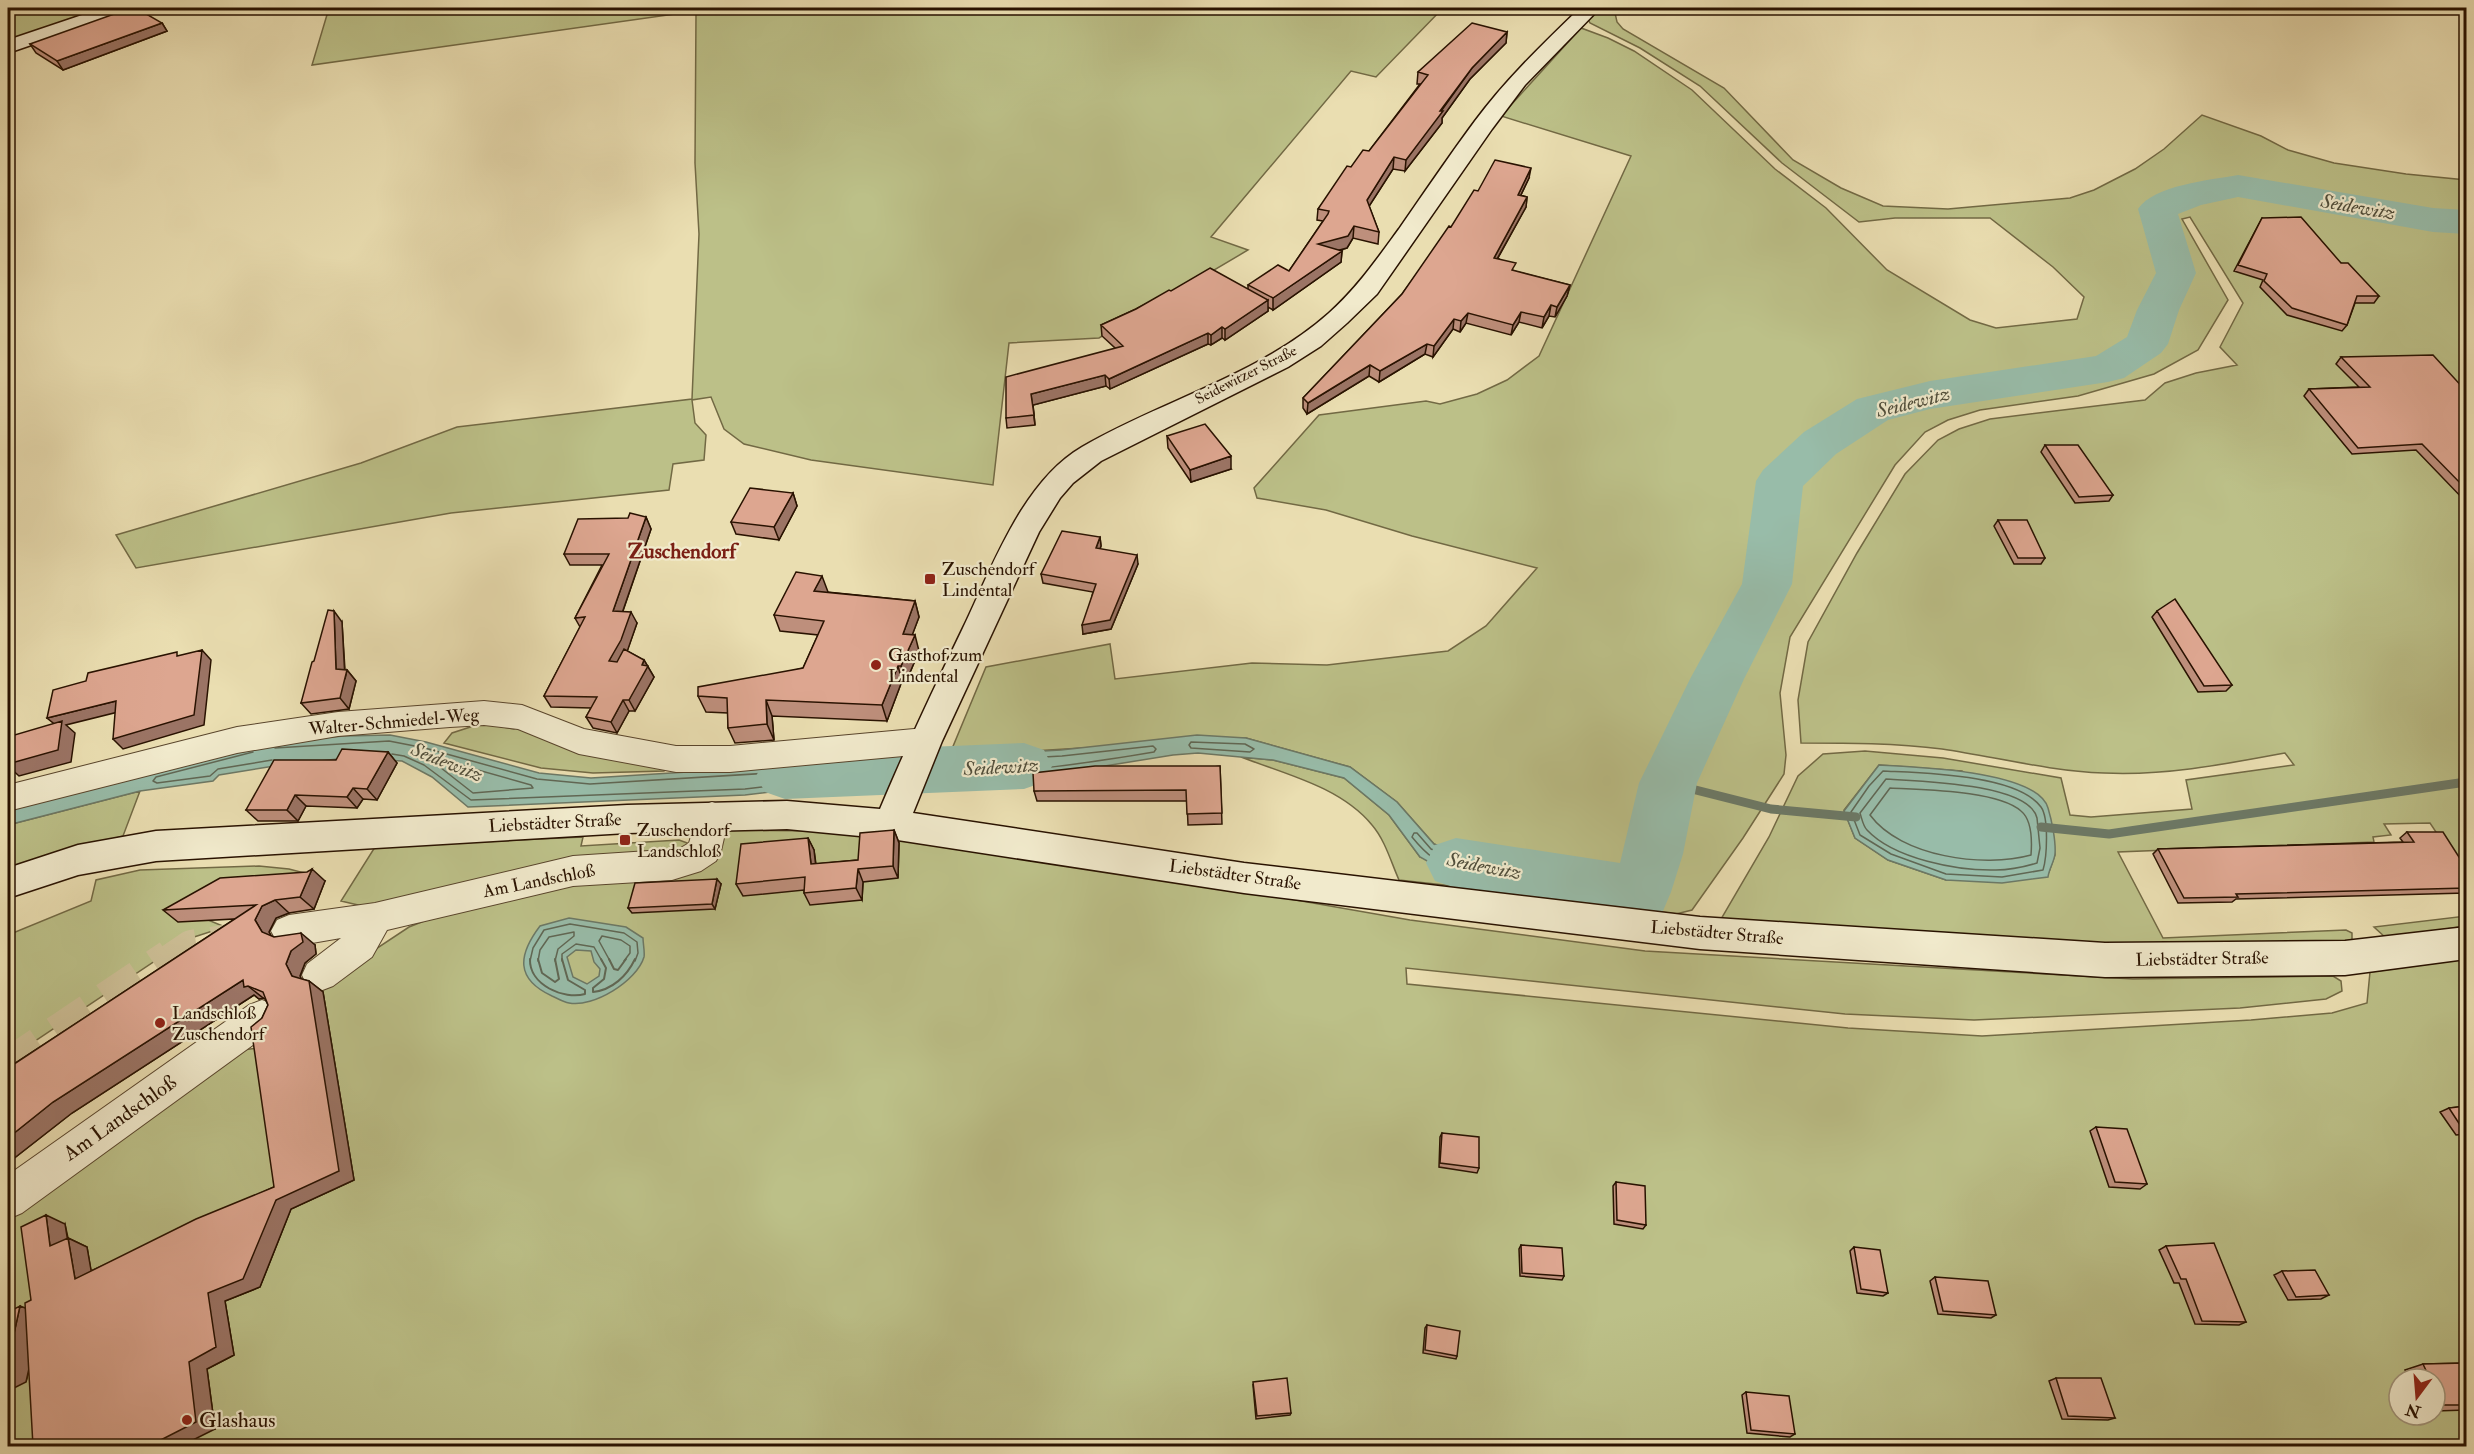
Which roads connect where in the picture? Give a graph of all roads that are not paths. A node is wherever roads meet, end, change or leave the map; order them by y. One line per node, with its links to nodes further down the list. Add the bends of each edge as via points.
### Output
1 (120, 8): 3 (main road)
2 (1590, 8): 4 (main road, Seidewitzer Straße, via 1518,81 1368,289 1338,318 1279,361 1091,454 1050,491 1001,580)
3 (8, 48)
4 (918, 761): 5 (street, Walter-Schmiedel-Weg, via 676,759 579,741 522,717 484,713 338,724 237,740); 7 (main road, Seidewitzer Straße)
5 (8, 798)
6 (712, 816): 7 (main road, Liebstädter Straße, via 787,815); 8 (main road, Liebstädter Straße, via 156,846 78,860); 9 (street, Am Landschloß, via 704,850 689,861 672,866 573,871)
7 (891, 824): 11 (main road, Liebstädter Straße, via 1244,878 1700,933 2105,960 2345,957)
8 (8, 883)
9 (375, 918): 10 (street, Am Landschloß); 12 (street, via 359,946)
10 (289, 931)
11 (2466, 943)
12 (320, 975)
13 (262, 1017): 14 (street, Am Landschloß)
14 (8, 1199)

